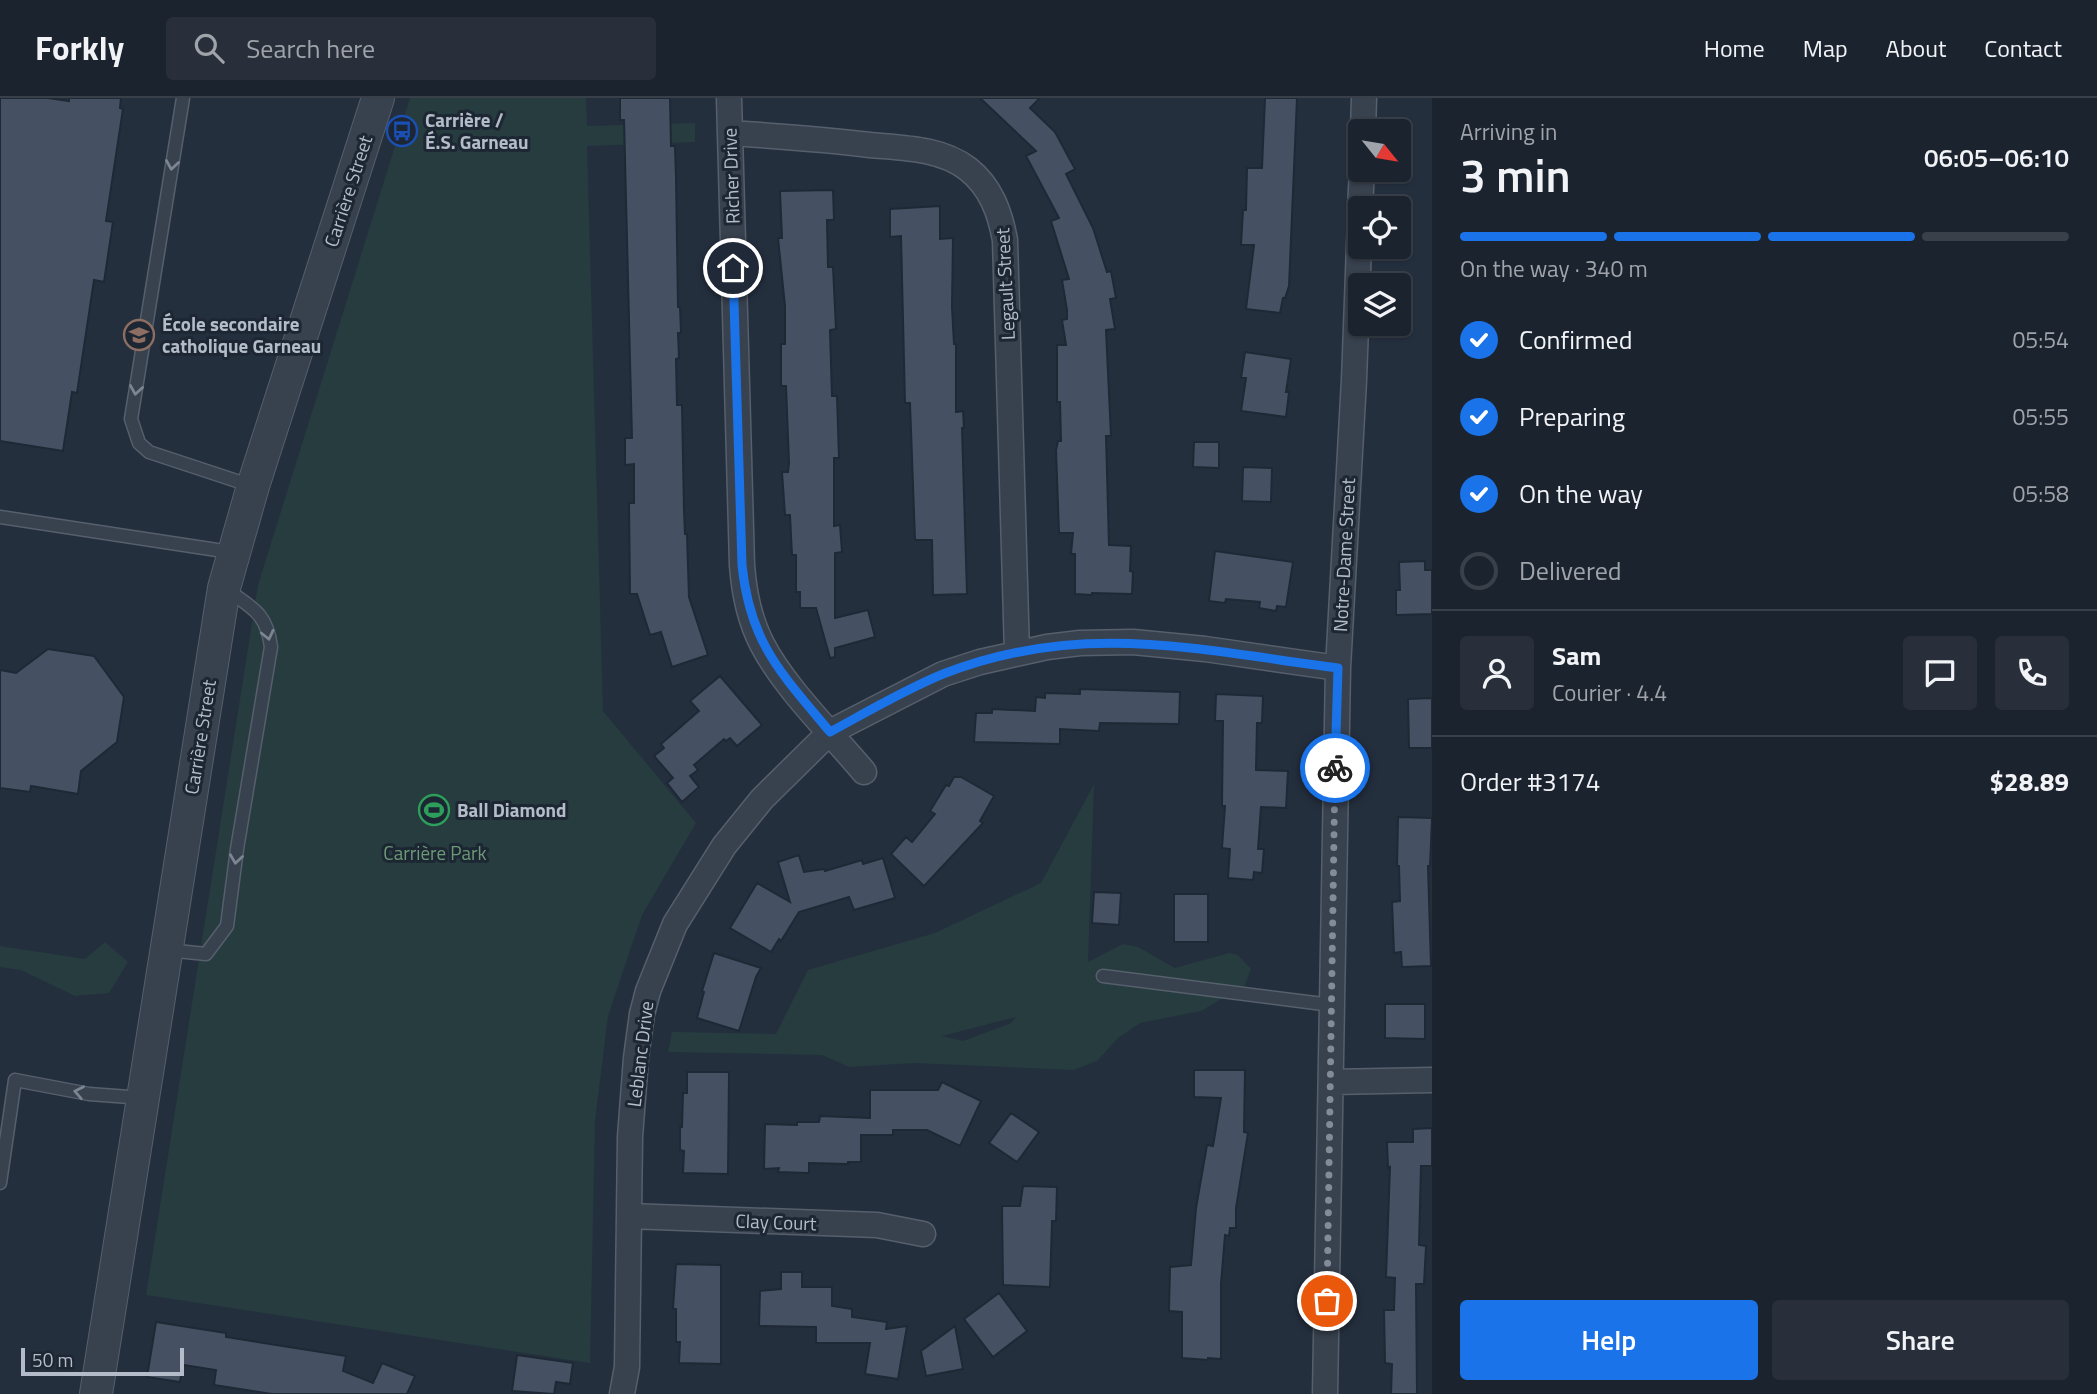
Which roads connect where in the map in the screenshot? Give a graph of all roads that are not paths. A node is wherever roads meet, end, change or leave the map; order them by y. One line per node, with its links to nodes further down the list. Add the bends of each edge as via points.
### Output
1 (183, 98): 8 (lane, one-way to 8, via 131,419 139,443 149,452)
2 (378, 98): 8 (street, Carrière Street)
3 (729, 98): 6 (street, Richer Drive)
4 (1364, 98): 5 (street)
5 (1363, 119)
6 (730, 132): 12 (street, Legault Street, via 916,149 945,156 968,169 999,211 1005,240); 14 (street, Richer Drive, via 744,593 774,665)
7 (1359, 259): 13 (street, Notre-Dame Street)
8 (253, 486): 10 (street, Carrière Street)
9 (0, 517): 10 (lane)
10 (232, 551): 11 (street, Carrière Street)
11 (224, 588): 16 (street, Carrière Street); 16 (lane, one-way to 16, via 262,616 271,647 227,926 206,954)
12 (1017, 653): 13 (street, Leblanc Drive, via 1080,643 1133,642); 14 (street, Leblanc Drive, via 943,674)
13 (1338, 668): 18 (street, Notre-Dame Street)
14 (830, 732): 15 (street); 23 (street, Leblanc Drive, via 762,799 724,846 675,924 656,968 642,1014 636,1058)
15 (864, 772)
16 (166, 950): 21 (street, Carrière Street)
17 (1103, 976): 18 (lane)
18 (1331, 1005): 20 (street, Notre-Dame Street)
19 (1432, 1080): 20 (street)
20 (1331, 1082): 27 (street, Notre-Dame Street)
21 (144, 1098): 22 (lane, one-way to 22, via 89,1094 15,1080); 25 (street, Carrière Street)
22 (0, 1183)
23 (629, 1216): 24 (street, Clay Court, via 877,1224); 26 (street, Leblanc Drive, via 627,1367)
24 (923, 1234)
25 (96, 1394)
26 (622, 1394)
27 (1325, 1394)

